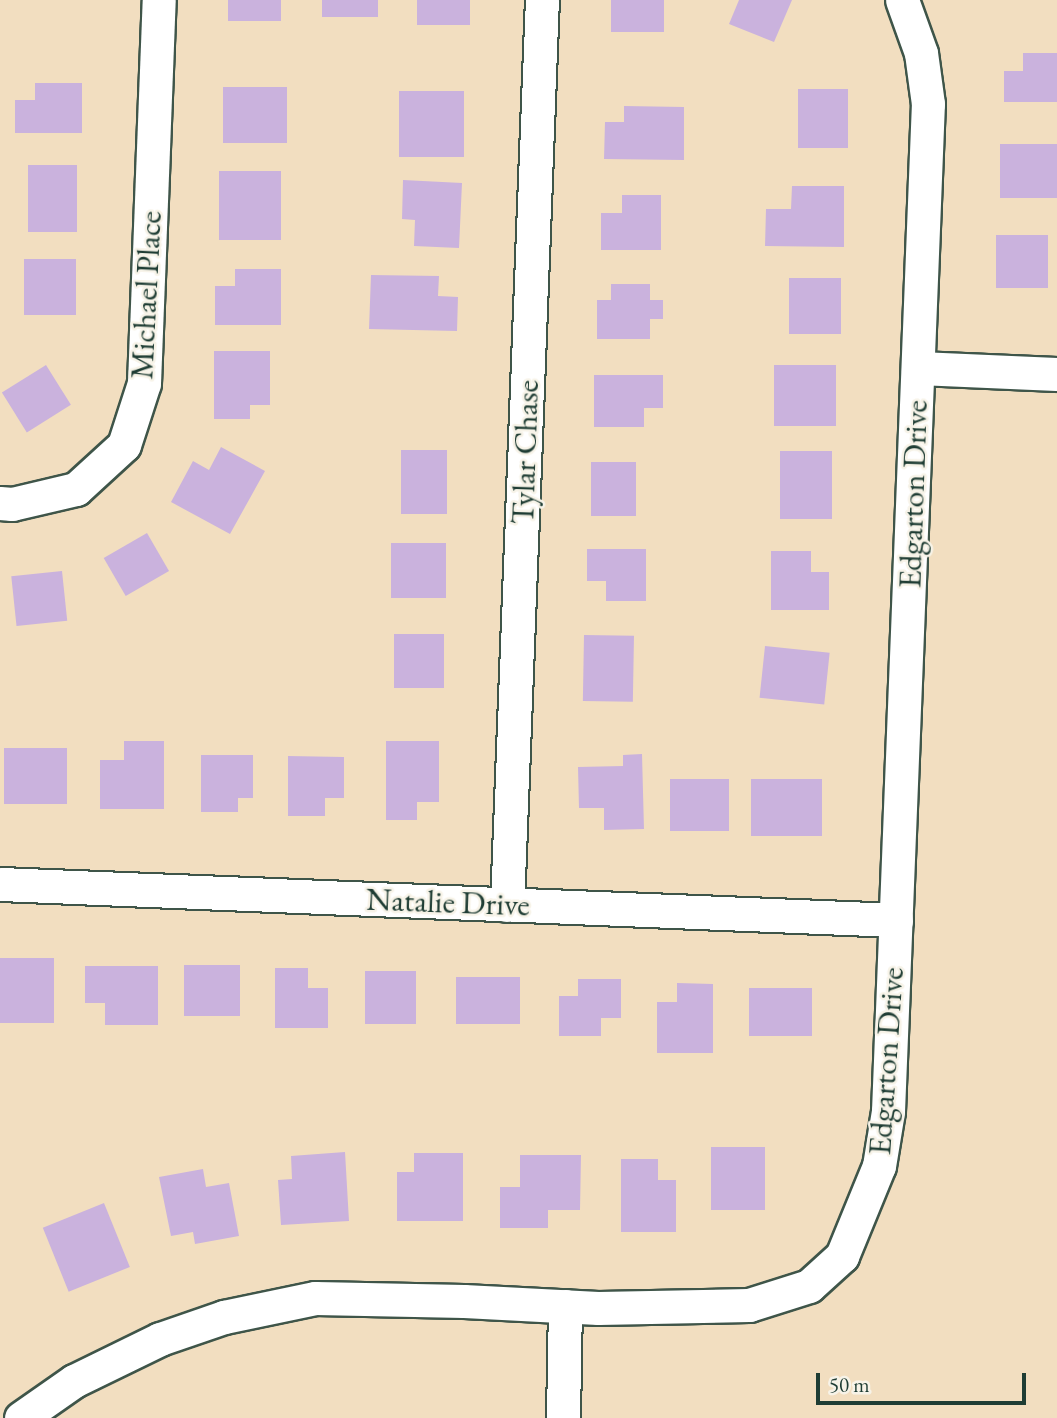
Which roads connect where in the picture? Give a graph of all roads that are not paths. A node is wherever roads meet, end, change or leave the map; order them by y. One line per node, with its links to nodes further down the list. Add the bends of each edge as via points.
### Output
1 (159, 0): 6 (street, Michael Place, via 144,383 124,445 76,489)
2 (542, 0): 8 (street, Tylar Chase)
3 (902, 0): 4 (street, Edgarton Drive, via 921,53 928,104)
4 (918, 368): 5 (street); 9 (street, Edgarton Drive)
5 (1057, 374)
6 (0, 503)
7 (0, 884): 8 (street, Natalie Drive)
8 (507, 905): 9 (street, Natalie Drive)
9 (896, 920): 10 (street, Edgarton Drive, via 884,1139 879,1166 842,1256 810,1286 749,1305)
10 (565, 1306): 11 (street, Edgarton Drive, via 315,1298 224,1317 160,1339 74,1381); 12 (street)
11 (21, 1418)
12 (563, 1418)

